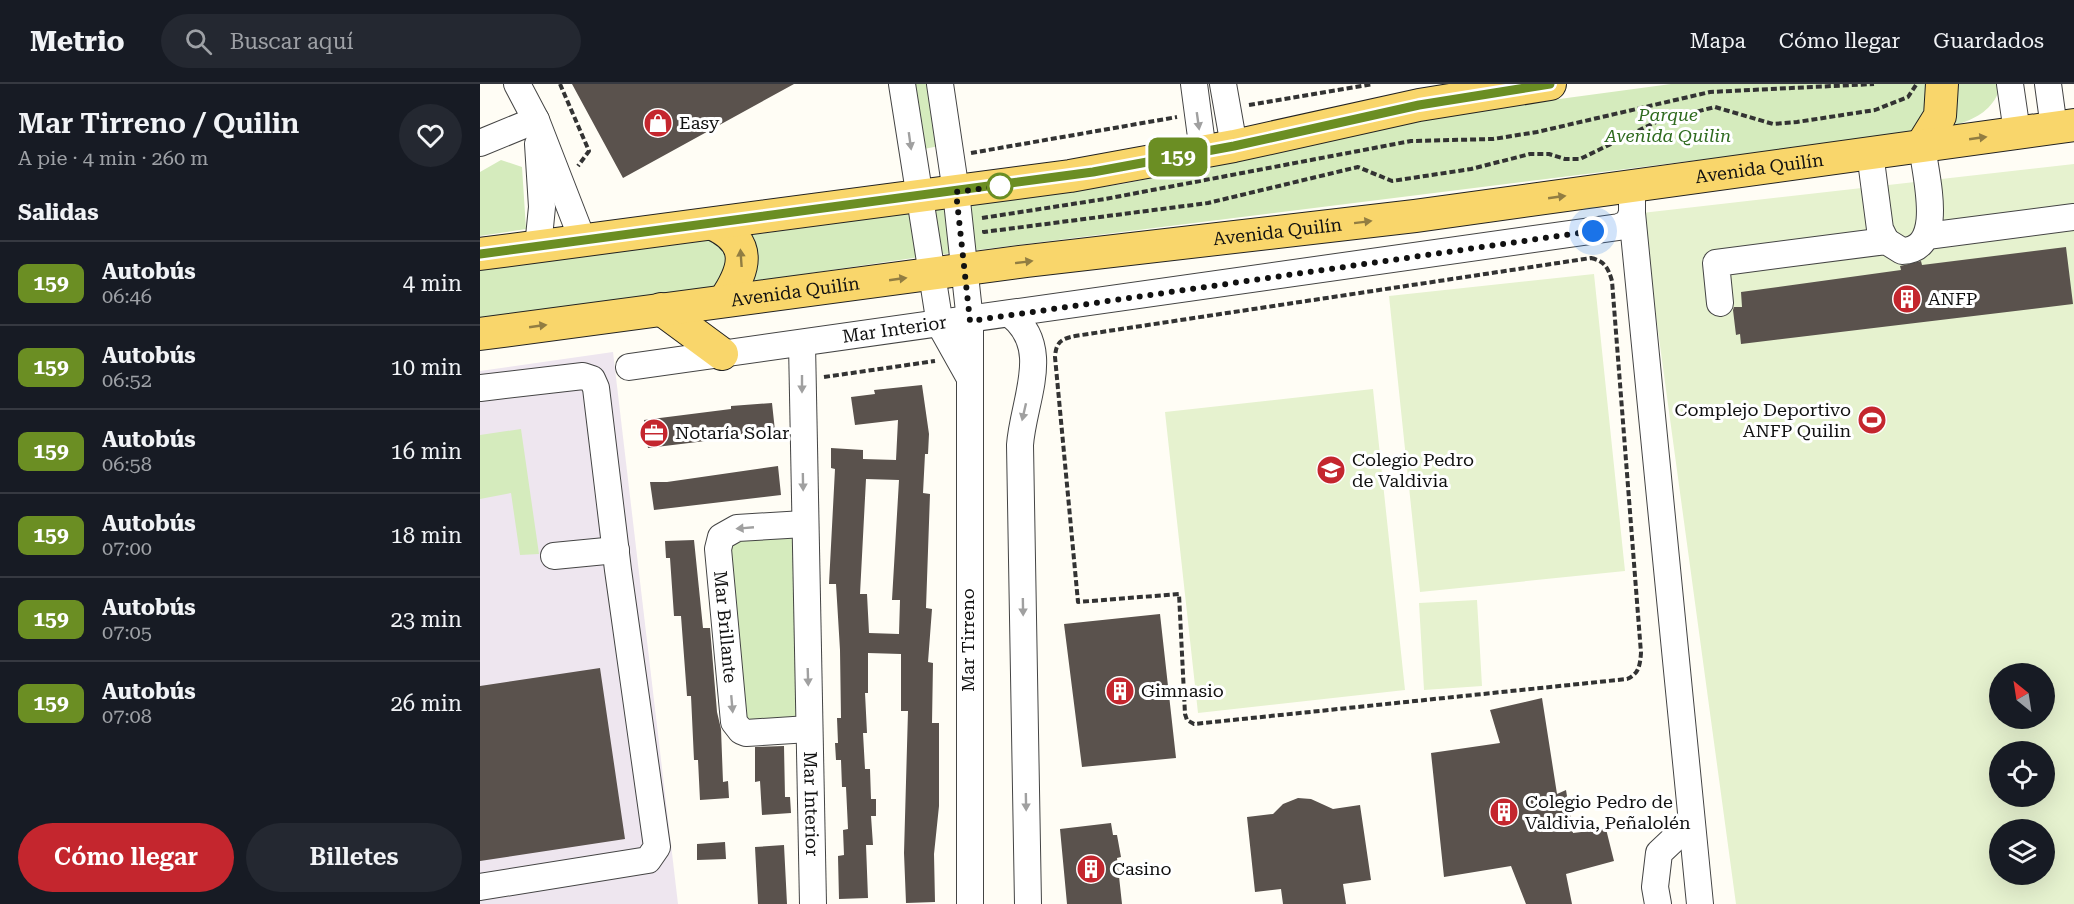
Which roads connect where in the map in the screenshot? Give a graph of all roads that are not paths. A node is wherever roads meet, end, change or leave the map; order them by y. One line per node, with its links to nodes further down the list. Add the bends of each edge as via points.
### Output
1 (517, 84): 10 (street)
2 (902, 84): 19 (street, Mar Tirreno, one-way to 19)
3 (940, 84): 18 (street, Mar Tirreno)
4 (1194, 84): 16 (street, one-way to 16)
5 (1550, 84): 15 (main road, via 1419,105)
6 (1942, 84): 14 (main road, via 1940,117)
7 (2010, 84): 12 (street)
8 (2048, 84): 11 (street)
9 (1225, 96): 15 (street)
10 (536, 120): 13 (street); 24 (street); 26 (street, via 542,207)
11 (2064, 127): 12 (main road, Avenida Quilín)
12 (2017, 132): 14 (main road, Avenida Quilín, one-way to 12)
13 (480, 143)
14 (1922, 145): 17 (main road, Avenida Quilín); 23 (street, via 1930,220)
15 (1234, 146): 16 (main road)
16 (1203, 152): 18 (main road)
17 (1870, 153): 20 (main road, Avenida Quilín); 25 (street, via 1880,229)
18 (956, 192): 19 (main road); 28 (street, Mar Tirreno)
19 (918, 197): 22 (main road); 29 (street, Mar Tirreno)
20 (1632, 200): 28 (main road, Avenida Quilín, one-way to 20, via 1415,216); 33 (street, Mar Interior, via 1628,223 1619,227); 48 (street)
21 (2074, 218): 23 (street)
22 (713, 224): 24 (main road); 30 (main road, one-way to 22, via 736,283 743,260 736,239)
23 (1927, 236): 25 (street, via 1910,250)
24 (584, 241): 26 (main road)
25 (1886, 242): 31 (street, via 1716,263)
26 (538, 247): 27 (main road)
27 (480, 254)
28 (966, 270): 29 (main road, Avenida Quilín); 34 (street, Mar Tirreno)
29 (931, 274): 30 (main road, Avenida Quilín, one-way to 29); 35 (street, Mar Tirreno)
30 (724, 301): 32 (main road, Avenida Quilín)
31 (1720, 303)
32 (661, 309): 36 (main road, Avenida Quilín, one-way to 32); 38 (main road)
33 (1011, 315): 34 (street, Mar Interior); 52 (street, one-way to 52, via 1027,329 1033,355 1033,378 1020,446)
34 (970, 321): 35 (street, Mar Interior); 40 (street, Mar Tirreno)
35 (940, 325): 37 (street, Mar Interior); 40 (street, Mar Tirreno)
36 (480, 334)
37 (802, 344): 38 (street, Mar Interior); 44 (street, Mar Interior, one-way to 44)
38 (725, 354): 39 (street, Mar Interior)
39 (628, 367)
40 (963, 367): 51 (street, Mar Tirreno)
41 (480, 388): 42 (street, via 583,376 592,379)
42 (596, 388): 43 (street); 45 (street)
43 (480, 403)
44 (804, 524): 47 (street, Mar Interior, one-way to 47); 47 (street, Mar Brillante, one-way to 47, via 737,528 721,537 718,549 737,727 751,733)
45 (616, 550): 46 (street); 49 (street, via 657,847 648,860)
46 (554, 556)
47 (809, 729): 50 (street, Mar Interior)
48 (1692, 831): 53 (street, via 1677,836 1659,853 1655,887); 54 (street)
49 (480, 887)
50 (813, 904)
51 (970, 904)
52 (1028, 904)
53 (1658, 904)
54 (1700, 904)

